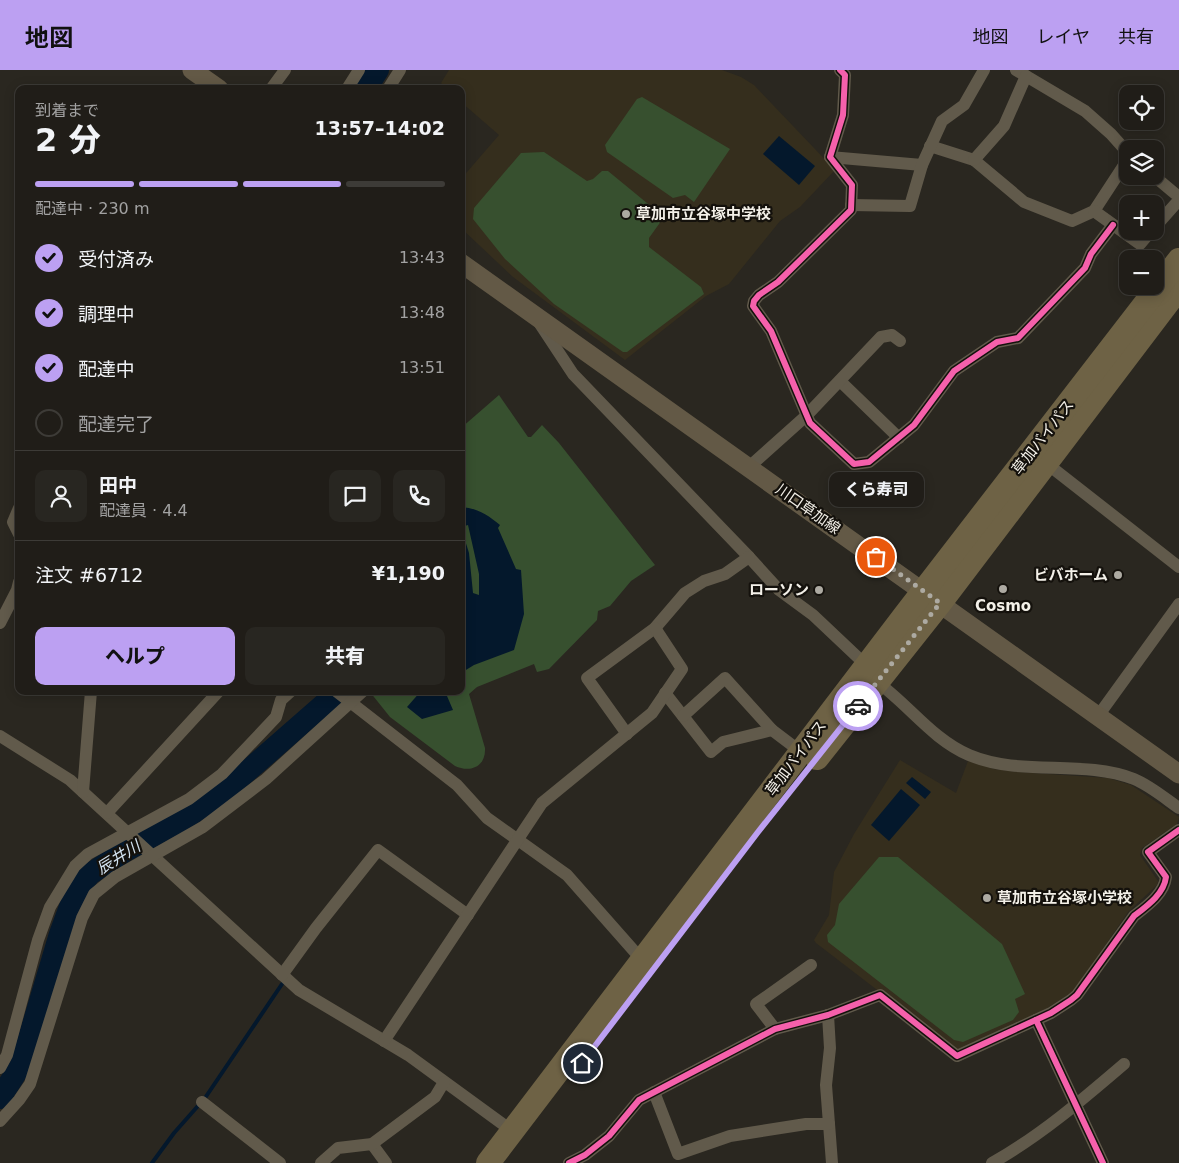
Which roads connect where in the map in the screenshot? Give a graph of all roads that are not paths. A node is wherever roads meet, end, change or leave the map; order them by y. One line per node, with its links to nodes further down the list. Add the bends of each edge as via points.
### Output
1 (192, 70): 8 (main road)
2 (285, 70): 9 (street)
3 (359, 70): 10 (street)
4 (400, 70): 11 (street)
5 (840, 70): 14 (street, via 845,75 843,115)
6 (984, 70): 13 (street, via 964,105 942,121)
7 (1021, 73): 12 (street, via 1085,111); 15 (street, via 1004,126)
8 (213, 85)
9 (273, 85)
10 (350, 85)
11 (391, 85)
12 (1119, 143)
13 (930, 146): 15 (street); 16 (street)
14 (830, 157): 16 (street); 20 (street, via 852,185)
15 (974, 160): 21 (street, via 1024,202 1072,221)
16 (922, 165): 20 (street, via 910,206)
17 (1119, 172): 21 (street)
18 (1164, 185): 19 (street)
19 (1179, 198): 22 (street)
20 (851, 205): 31 (street, via 851,210 778,282 759,295 753,306 771,331)
21 (1094, 211): 23 (street)
22 (1164, 216)
23 (1113, 225): 24 (street); 32 (street, via 1091,254 1085,268 1018,338 997,342 954,371 914,425)
24 (1119, 229)
25 (1179, 260): 40 (highway, 草加バイパス)
26 (465, 266): 28 (main road, 川口草加線)
27 (1179, 288): 33 (highway, 草加バイパス)
28 (535, 316): 34 (main road, 川口草加線); 37 (street, via 573,374)
29 (900, 341): 30 (street, via 892,335 881,337)
30 (840, 380): 31 (street); 32 (street)
31 (806, 416): 32 (street, via 854,464 868,462); 34 (street)
32 (899, 438)
33 (1046, 463): 38 (street); 40 (highway, 草加バイパス)
34 (749, 467): 40 (main road, 川口草加線)
35 (15, 516): 36 (street, via 12,522)
36 (15, 527)
37 (750, 557): 43 (street, via 685,593); 44 (street, via 779,590 813,615)
38 (1179, 567)
39 (15, 593): 42 (street)
40 (932, 597): 44 (highway, 草加バイパス); 51 (main road, 川口草加線)
41 (1179, 604): 51 (street)
42 (0, 622)
43 (655, 628): 45 (street, via 682,669); 53 (street, via 587,678)
44 (872, 674): 55 (highway, 草加バイパス); 58 (street, via 931,731 968,754 996,763 1110,772 1136,780); 85 (highway, 草加バイパス, via 758,832)
45 (665, 694): 50 (street); 53 (street, via 652,713)
46 (91, 695): 57 (street)
47 (216, 695): 59 (street)
48 (286, 695): 61 (street, via 276,717 222,774 188,799)
49 (344, 698): 62 (street, via 457,785 487,818); 63 (street, via 266,779 204,827)
50 (683, 716): 52 (street, via 711,752 723,742); 52 (street, via 725,678)
51 (1098, 716): 56 (main road, 川口草加線)
52 (772, 730): 55 (street)
53 (626, 734): 62 (street, via 542,803)
54 (0, 736): 57 (street, via 70,780)
55 (801, 752): 65 (highway, 草加バイパス)
56 (1179, 774)
57 (83, 792): 59 (street)
58 (1179, 808)
59 (107, 813): 61 (street)
60 (1179, 830): 69 (street, via 1148,852 1166,877 1165,887 1134,916 1077,995)
61 (128, 833): 63 (street); 73 (street, via 88,854 75,866 50,907 7,1055)
62 (518, 839): 64 (street); 65 (street, via 567,875)
63 (149, 853): 67 (street); 78 (street, via 94,894 82,918 30,1084)
64 (468, 915): 67 (street, via 378,850); 71 (street)
65 (642, 960): 80 (highway, 草加バイパス)
66 (811, 964): 70 (street, via 756,1004)
67 (282, 975): 71 (street, via 299,990)
68 (828, 1014): 69 (street, via 880,996 957,1056); 70 (street); 79 (street, via 830,1048 826,1085)
69 (1036, 1020): 77 (street)
70 (775, 1029): 75 (street)
71 (384, 1041): 74 (street)
72 (1124, 1064): 77 (street)
73 (0, 1068)
74 (444, 1082): 80 (street); 81 (street, via 435,1097)
75 (654, 1092): 79 (street, via 678,1154 730,1136 806,1124); 86 (street, via 639,1100 609,1136)
76 (202, 1102): 82 (street)
77 (1075, 1105): 88 (street, via 1017,1150); 89 (street)
78 (0, 1121)
79 (829, 1124): 87 (street)
80 (512, 1131): 84 (highway, 草加バイパス)
81 (377, 1156): 83 (street, via 338,1148)
82 (280, 1163)
83 (321, 1163)
84 (488, 1163)
85 (505, 1163)
86 (569, 1163)
87 (832, 1163)
88 (992, 1163)
89 (1103, 1163)

